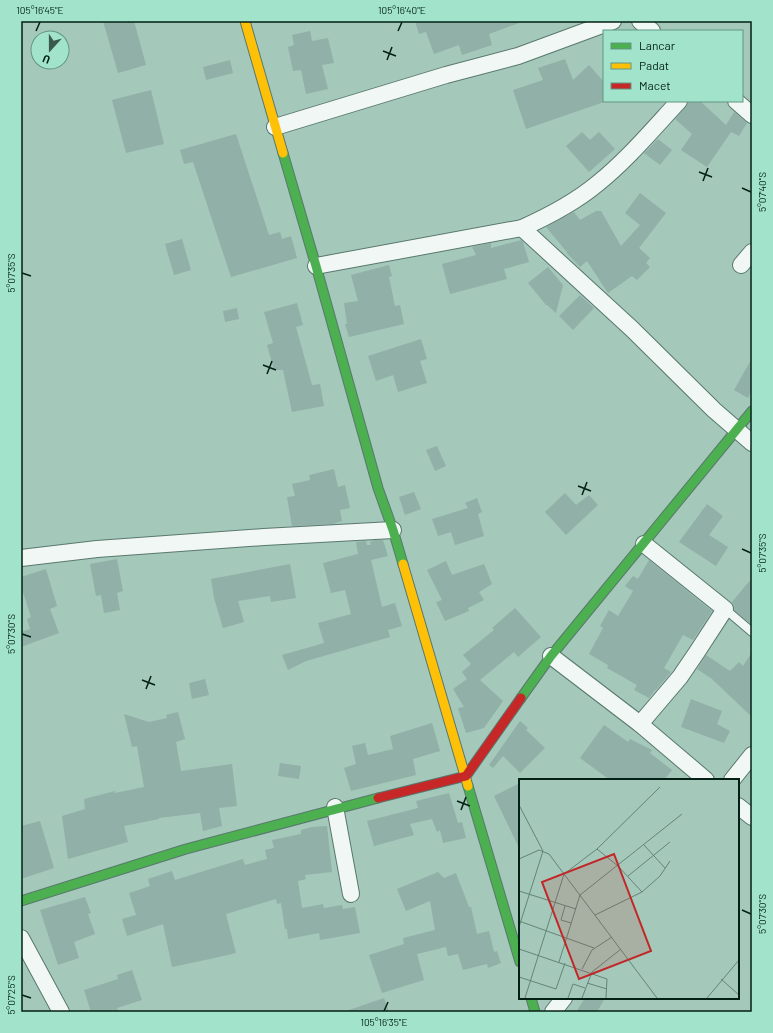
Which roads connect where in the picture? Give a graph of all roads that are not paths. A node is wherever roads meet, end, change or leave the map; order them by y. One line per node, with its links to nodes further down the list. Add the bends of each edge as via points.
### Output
1 (245, 21): 8 (street)
2 (613, 21): 8 (street, via 518,56)
3 (640, 21): 4 (street)
4 (651, 30)
5 (678, 102): 9 (street, via 616,168 597,184 558,211)
6 (737, 102): 7 (street)
7 (752, 115)
8 (275, 127): 12 (street)
9 (522, 228): 12 (street); 14 (street)
10 (752, 252): 11 (street)
11 (741, 265)
12 (316, 266): 16 (street)
13 (752, 411): 14 (street)
14 (737, 430): 15 (street); 17 (street)
15 (752, 443)
16 (392, 530): 18 (street, via 105,548); 24 (street)
17 (644, 544): 19 (street); 21 (street)
18 (21, 558)
19 (725, 609): 20 (lane); 22 (street, via 680,677)
20 (752, 632)
21 (551, 656): 22 (street); 24 (street)
22 (640, 724): 25 (street)
23 (752, 755): 26 (street)
24 (466, 776): 27 (street); 33 (street)
25 (705, 779)
26 (733, 779)
27 (336, 807): 30 (street); 31 (street, via 163,855)
28 (739, 807): 29 (street)
29 (752, 817)
30 (351, 894)
31 (21, 900)
32 (21, 938): 36 (street)
33 (519, 959)
34 (531, 999): 37 (street)
35 (563, 999): 38 (street)
36 (61, 1012)
37 (535, 1012)
38 (553, 1012)

